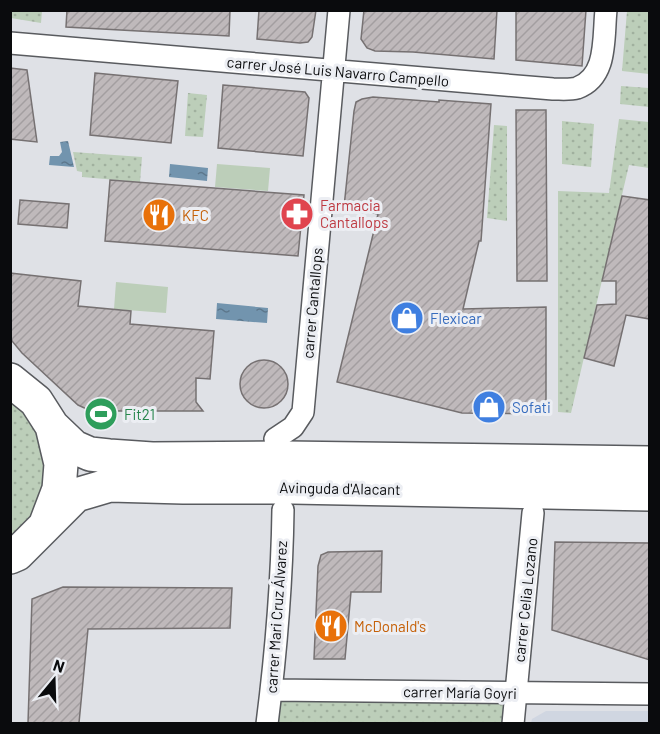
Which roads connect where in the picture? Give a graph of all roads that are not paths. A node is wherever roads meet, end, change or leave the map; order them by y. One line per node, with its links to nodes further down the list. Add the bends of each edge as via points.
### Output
1 (339, 10): 4 (street, carrer Cantallops)
2 (606, 10): 4 (street, carrer José Luis Navarro Campello, via 602,61 591,81 575,89)
3 (10, 43): 4 (street, carrer José Luis Navarro Campello)
4 (333, 70): 7 (street, carrer Cantallops, via 303,412 293,428)
5 (10, 380): 6 (highway, via 36,401)
6 (52, 426): 8 (highway, Avinguda d'Alacant, via 74,447 90,454 152,459); 12 (highway, via 61,464 59,489)
7 (275, 439)
8 (650, 463)
9 (650, 494): 12 (highway, Avinguda d'Alacant, via 110,485 76,495)
10 (283, 510): 14 (street, carrer Mari Cruz Álvarez)
11 (533, 513): 15 (street, carrer Celia Lozano)
12 (45, 526): 13 (highway, Avinguda d'Alacant)
13 (10, 557)
14 (271, 690): 15 (street, carrer María Goyri); 17 (street, carrer Mari Cruz Álvarez)
15 (516, 693): 16 (street, carrer María Goyri); 18 (street, carrer Celia Lozano)
16 (650, 694)
17 (267, 723)
18 (513, 723)

